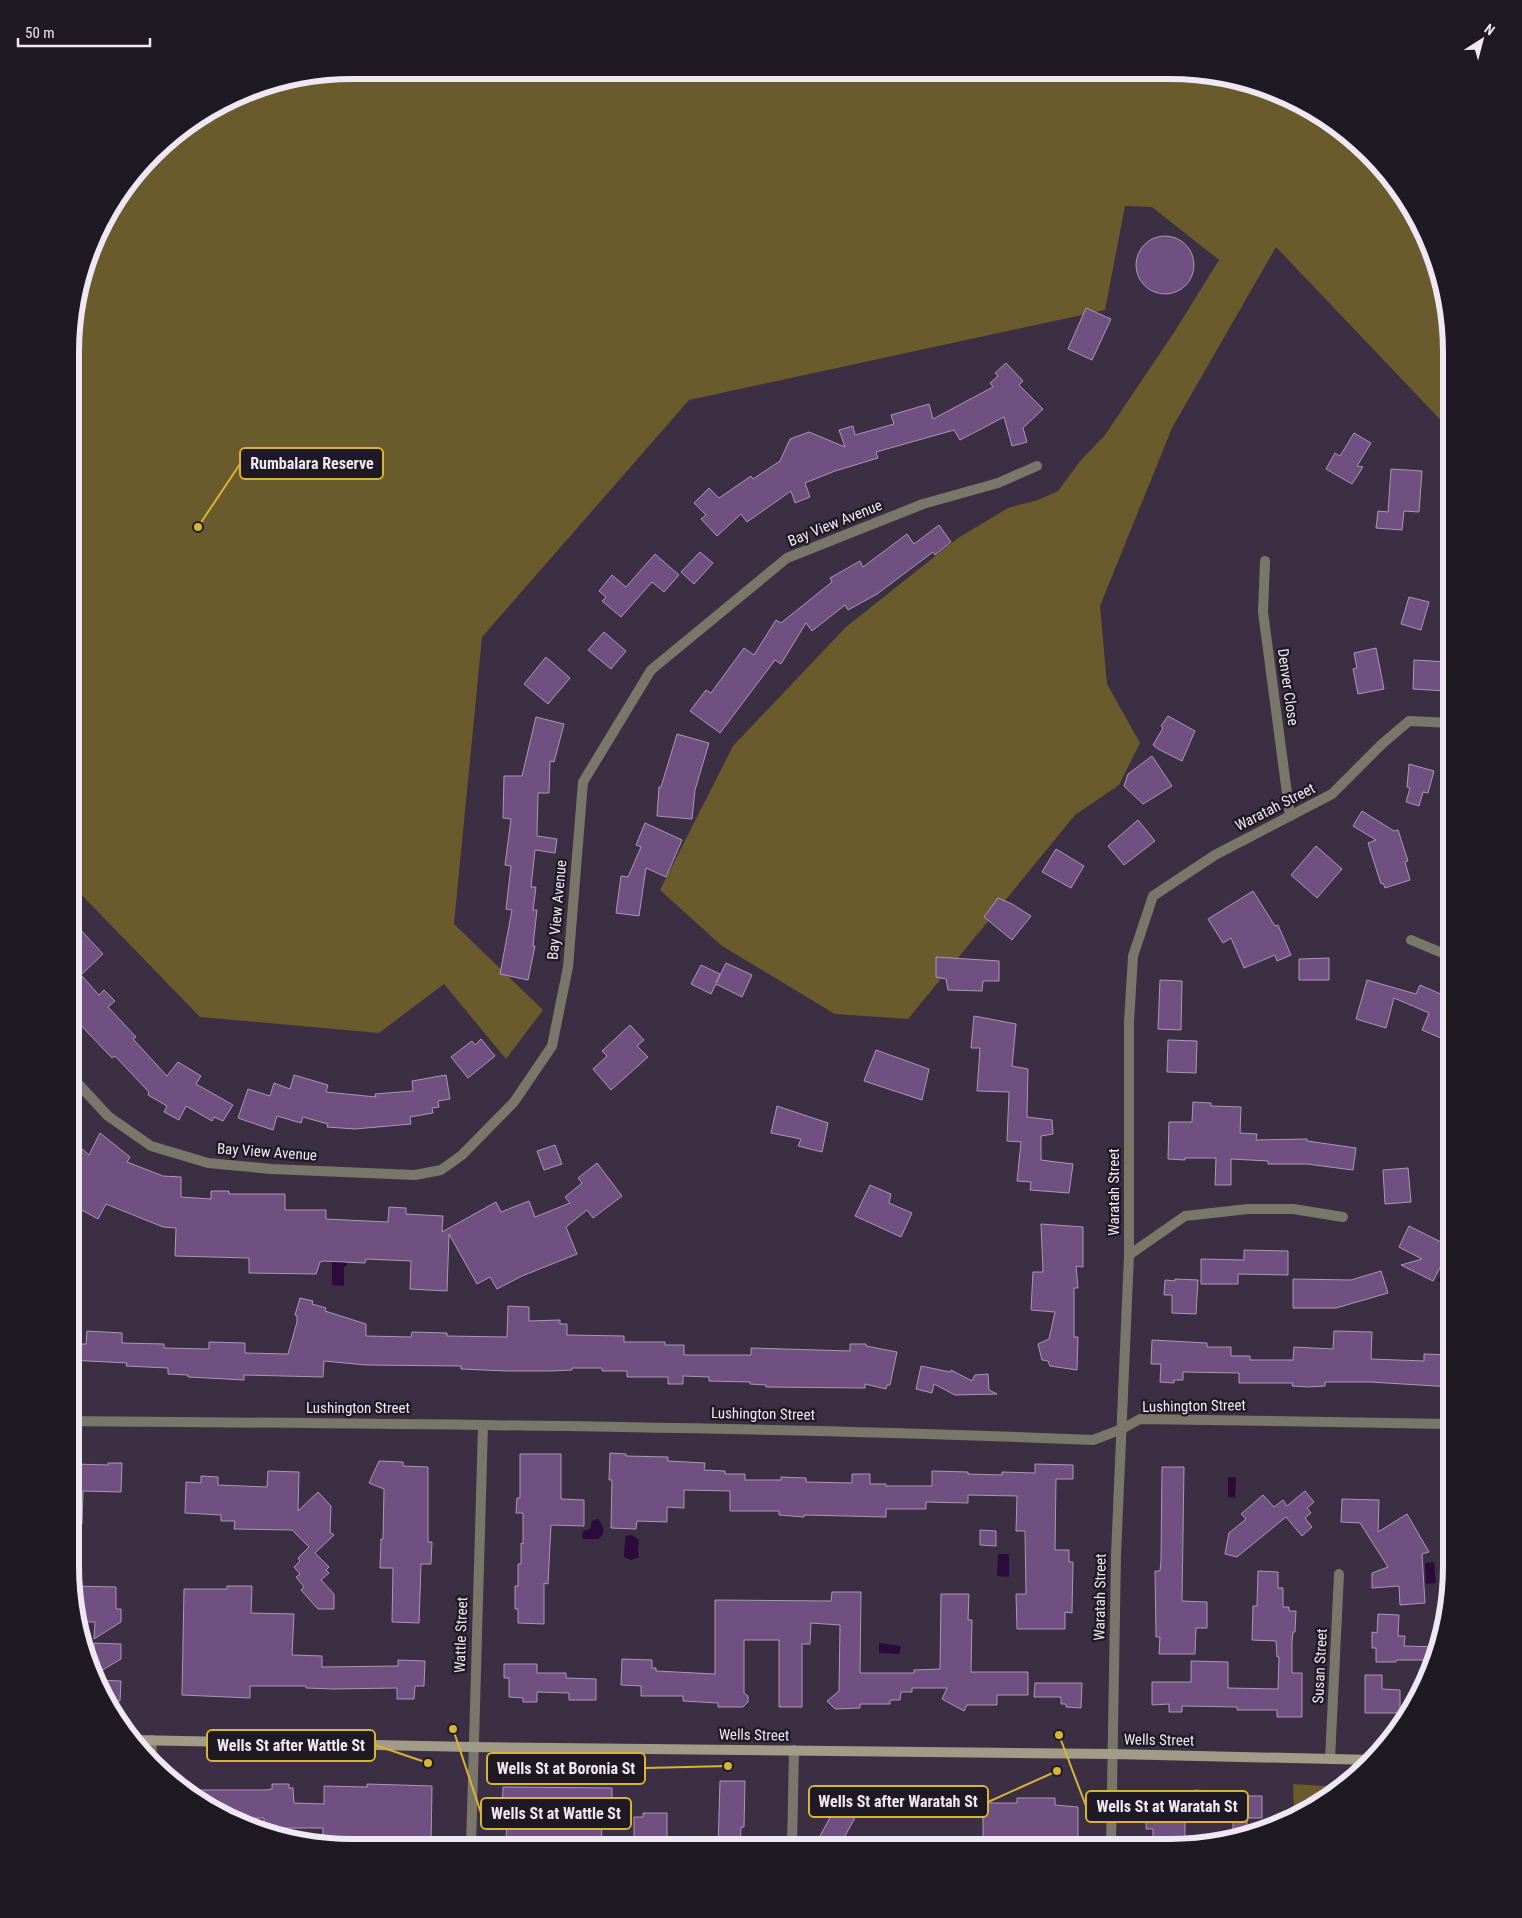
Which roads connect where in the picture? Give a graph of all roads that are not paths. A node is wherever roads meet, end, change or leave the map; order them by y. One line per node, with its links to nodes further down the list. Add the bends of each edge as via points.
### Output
1 (1037, 466): 7 (street, Bay View Avenue, via 998,483 923,504 787,558 651,670 584,782 568,967 552,1046 514,1102 462,1155 441,1170 415,1176 208,1164 151,1146 108,1116)
2 (1265, 561): 4 (street, Denver Close, via 1263,612)
3 (1443, 723): 4 (street, Waratah Street, via 1410,721 1332,794)
4 (1290, 816): 9 (street, Waratah Street, via 1215,854 1153,896 1133,956 1129,1022)
5 (1411, 940): 6 (street)
6 (1443, 953)
7 (79, 1085)
8 (1343, 1217): 9 (street, via 1294,1209 1248,1208 1185,1216)
9 (1129, 1255): 13 (street, Waratah Street)
10 (79, 1421): 11 (street, Lushington Street)
11 (482, 1424): 13 (street, Lushington Street, via 888,1432 1093,1440); 17 (street, Wattle Street)
12 (1443, 1424): 13 (street, Lushington Street, via 1140,1419)
13 (1122, 1429): 20 (street, Waratah Street, via 1116,1556)
14 (1339, 1574): 21 (street, Susan Street)
15 (141, 1740): 16 (street, Wells Street)
16 (152, 1740): 17 (street, Wells Street); 19 (street)
17 (472, 1747): 18 (street, Wells Street); 23 (street, Wattle Street)
18 (794, 1750): 20 (street, Wells Street); 24 (street)
19 (152, 1752)
20 (1114, 1754): 21 (street, Wells Street); 25 (street, Waratah Street)
21 (1330, 1759): 22 (street, Wells Street)
22 (1362, 1760)
23 (471, 1839)
24 (792, 1839)
25 (1111, 1839)

